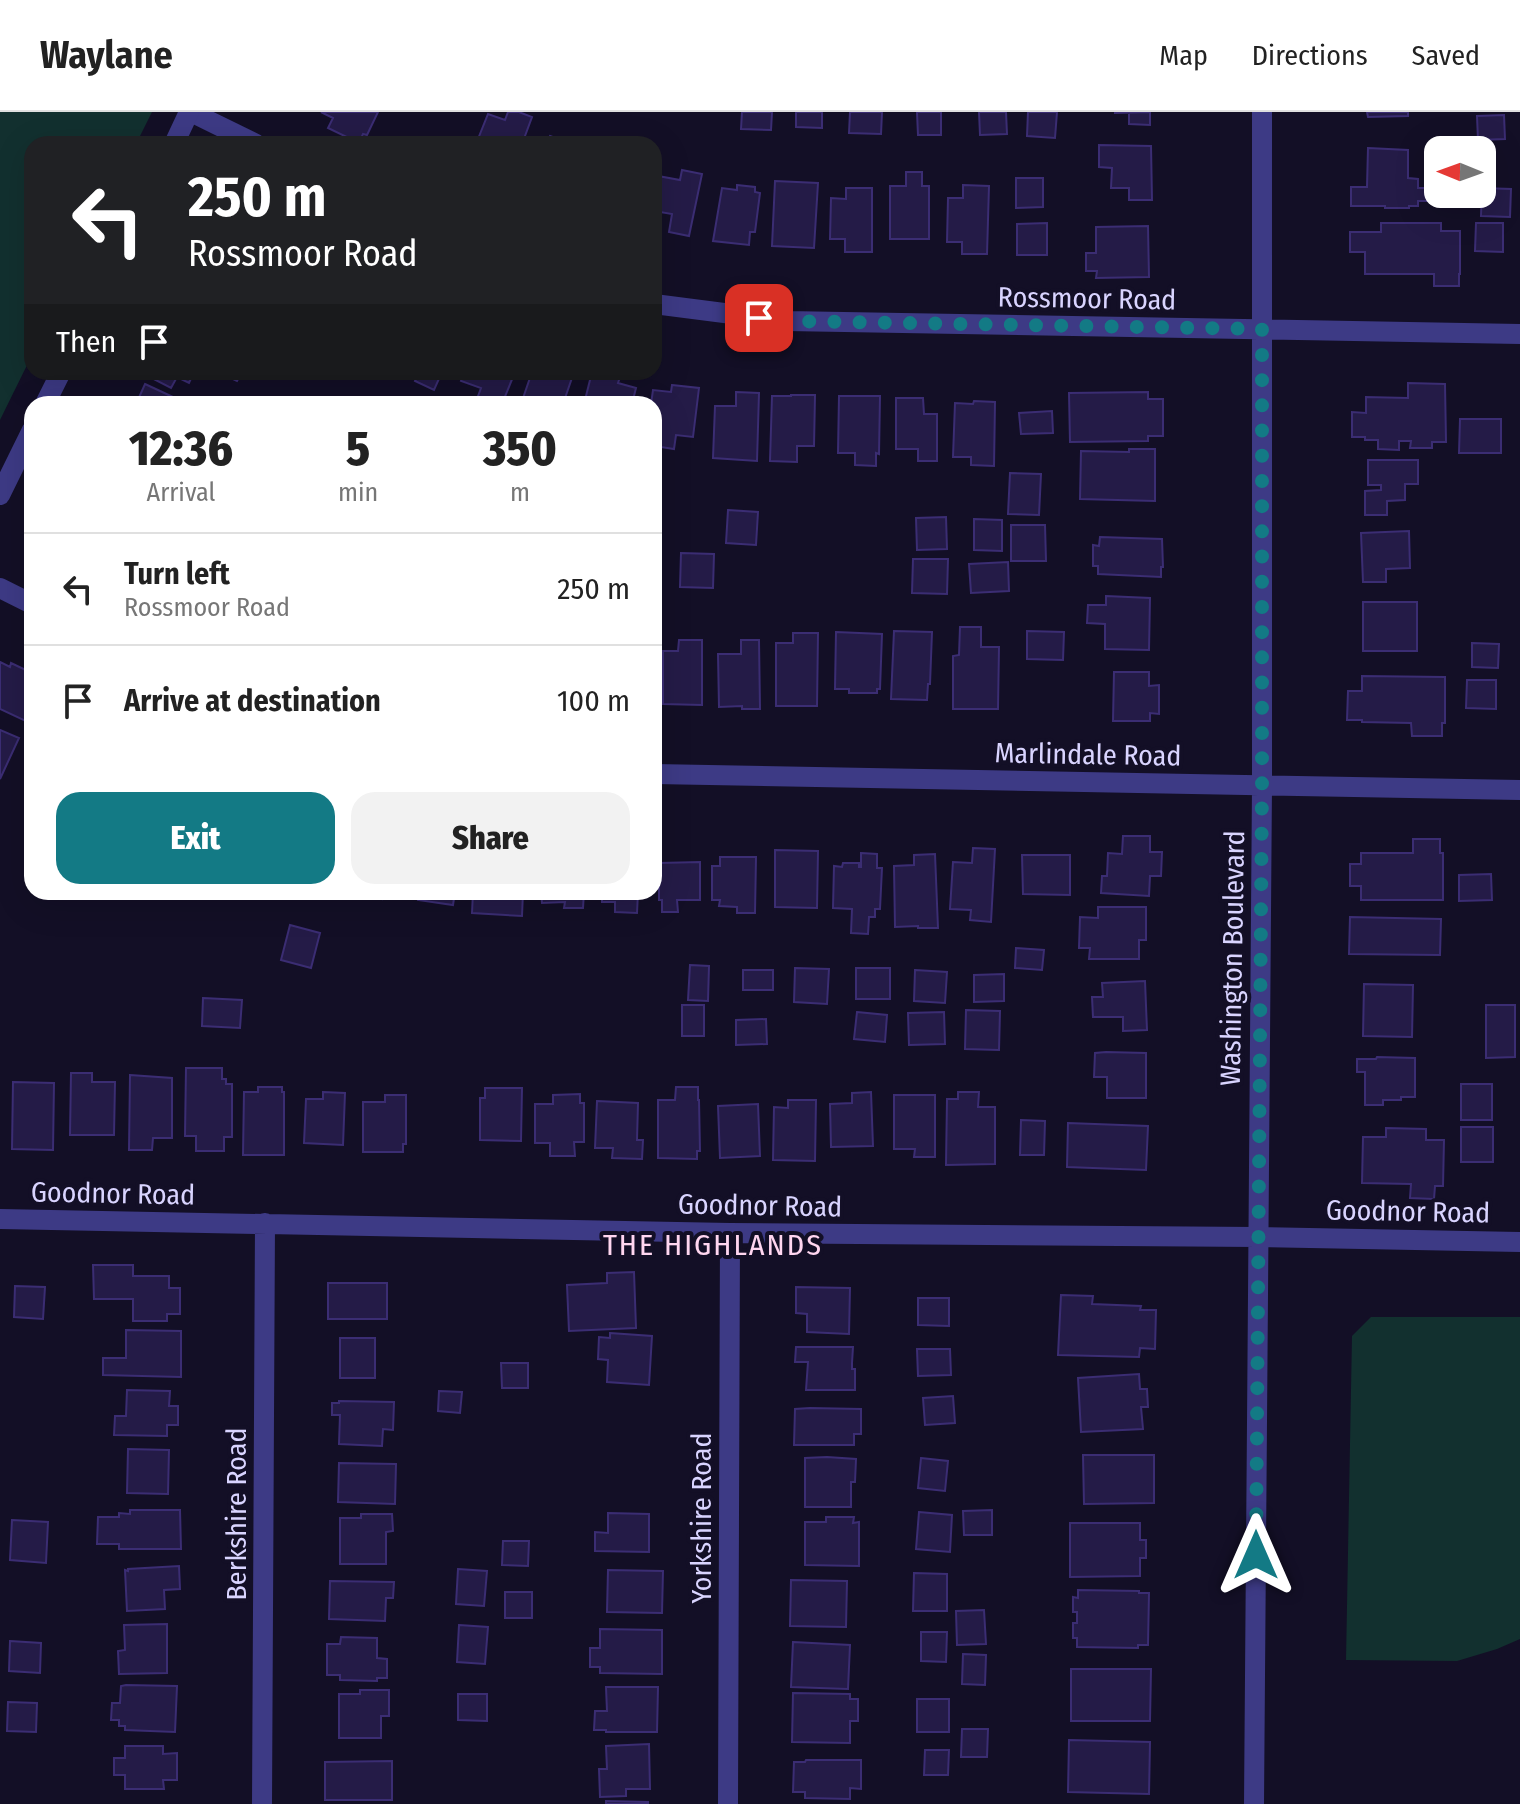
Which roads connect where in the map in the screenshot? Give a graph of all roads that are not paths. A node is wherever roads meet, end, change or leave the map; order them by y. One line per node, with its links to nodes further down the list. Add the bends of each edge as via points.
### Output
1 (190, 112): 3 (street); 4 (street)
2 (1262, 112): 6 (street, Washington Boulevard)
3 (178, 136)
4 (240, 136)
5 (662, 305): 6 (street, Rossmoor Road, via 786,321)
6 (1262, 329): 7 (street, Rossmoor Road); 13 (street, Washington Boulevard)
7 (1520, 334)
8 (24, 446): 9 (street)
9 (0, 495)
10 (0, 588): 11 (street)
11 (24, 600)
12 (662, 774): 13 (street, Marlindale Road)
13 (1262, 785): 14 (street, Marlindale Road); 18 (street, Washington Boulevard)
14 (1520, 790)
15 (0, 1219): 16 (street, Goodnor Road)
16 (265, 1223): 17 (street, Goodnor Road); 20 (street, Berkshire Road)
17 (730, 1233): 18 (street, Goodnor Road); 21 (street, Yorkshire Road)
18 (1257, 1237): 19 (street, Goodnor Road); 22 (street, Washington Boulevard)
19 (1520, 1242)
20 (262, 1804)
21 (728, 1804)
22 (1254, 1804)

